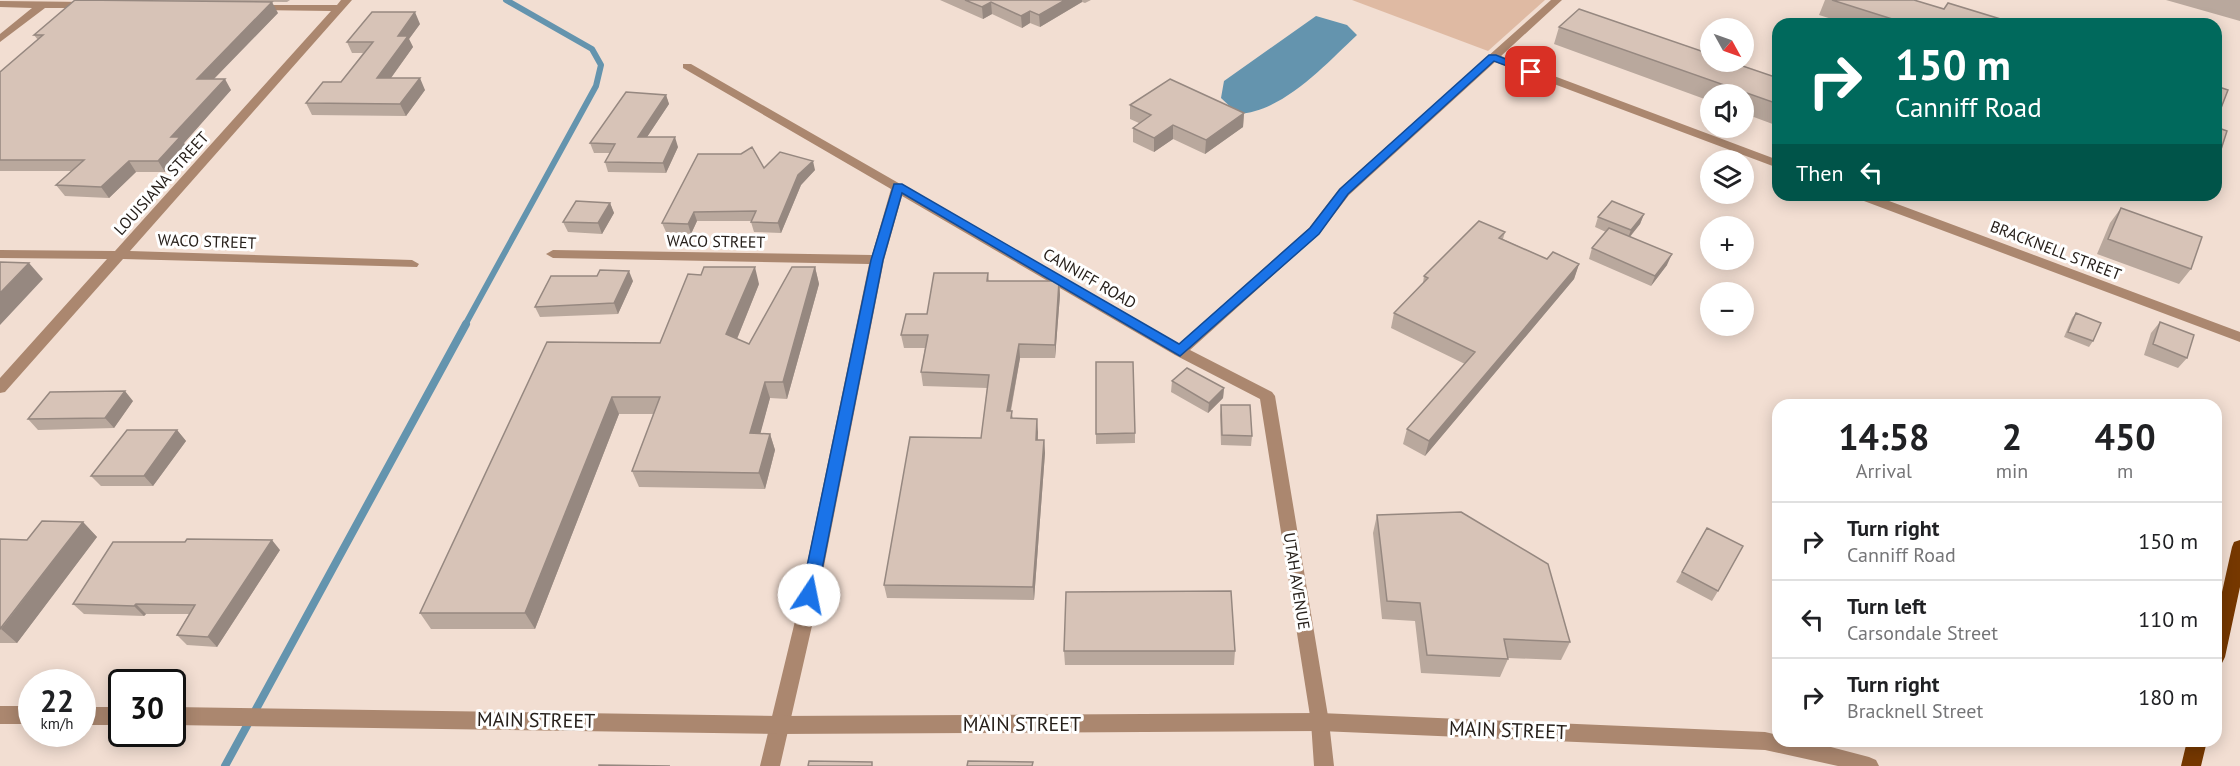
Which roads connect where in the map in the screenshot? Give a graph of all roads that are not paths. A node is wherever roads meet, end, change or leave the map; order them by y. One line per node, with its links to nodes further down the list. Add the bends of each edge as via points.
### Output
1 (1557, 0): 8 (street)
2 (0, 4): 3 (street)
3 (43, 4): 5 (street); 7 (street)
4 (344, 4): 6 (street); 15 (street, LOUISIANA STREET)
5 (103, 5)
6 (245, 7)
7 (0, 39)
8 (1492, 57): 10 (street); 19 (street, via 1344,192 1314,231)
9 (687, 66): 11 (street, CANNIFF ROAD)
10 (1772, 162)
11 (898, 186): 16 (street); 19 (street, CANNIFF ROAD)
12 (1877, 201): 18 (street, BRACKNELL STREET)
13 (0, 254): 15 (street, WACO STREET)
14 (554, 254): 16 (street, WACO STREET)
15 (119, 255): 17 (street, WACO STREET); 20 (street, LOUISIANA STREET)
16 (877, 260): 28 (street)
17 (412, 264)
18 (2240, 337)
19 (1180, 351): 21 (street, CANNIFF ROAD)
20 (0, 388)
21 (1267, 396): 27 (street, UTAH AVENUE)
22 (2240, 547): 23 (main road)
23 (2222, 630)
24 (0, 715): 25 (street)
25 (18, 715)
26 (186, 716): 28 (street, MAIN STREET)
27 (1320, 722): 28 (street, MAIN STREET); 29 (street, MAIN STREET); 33 (street, UTAH AVENUE)
28 (779, 725): 32 (street)
29 (1772, 742)
30 (1794, 747): 34 (street, MAIN STREET)
31 (2196, 747): 35 (main road)
32 (770, 766)
33 (1324, 766)
34 (1869, 766)
35 (2191, 766)

